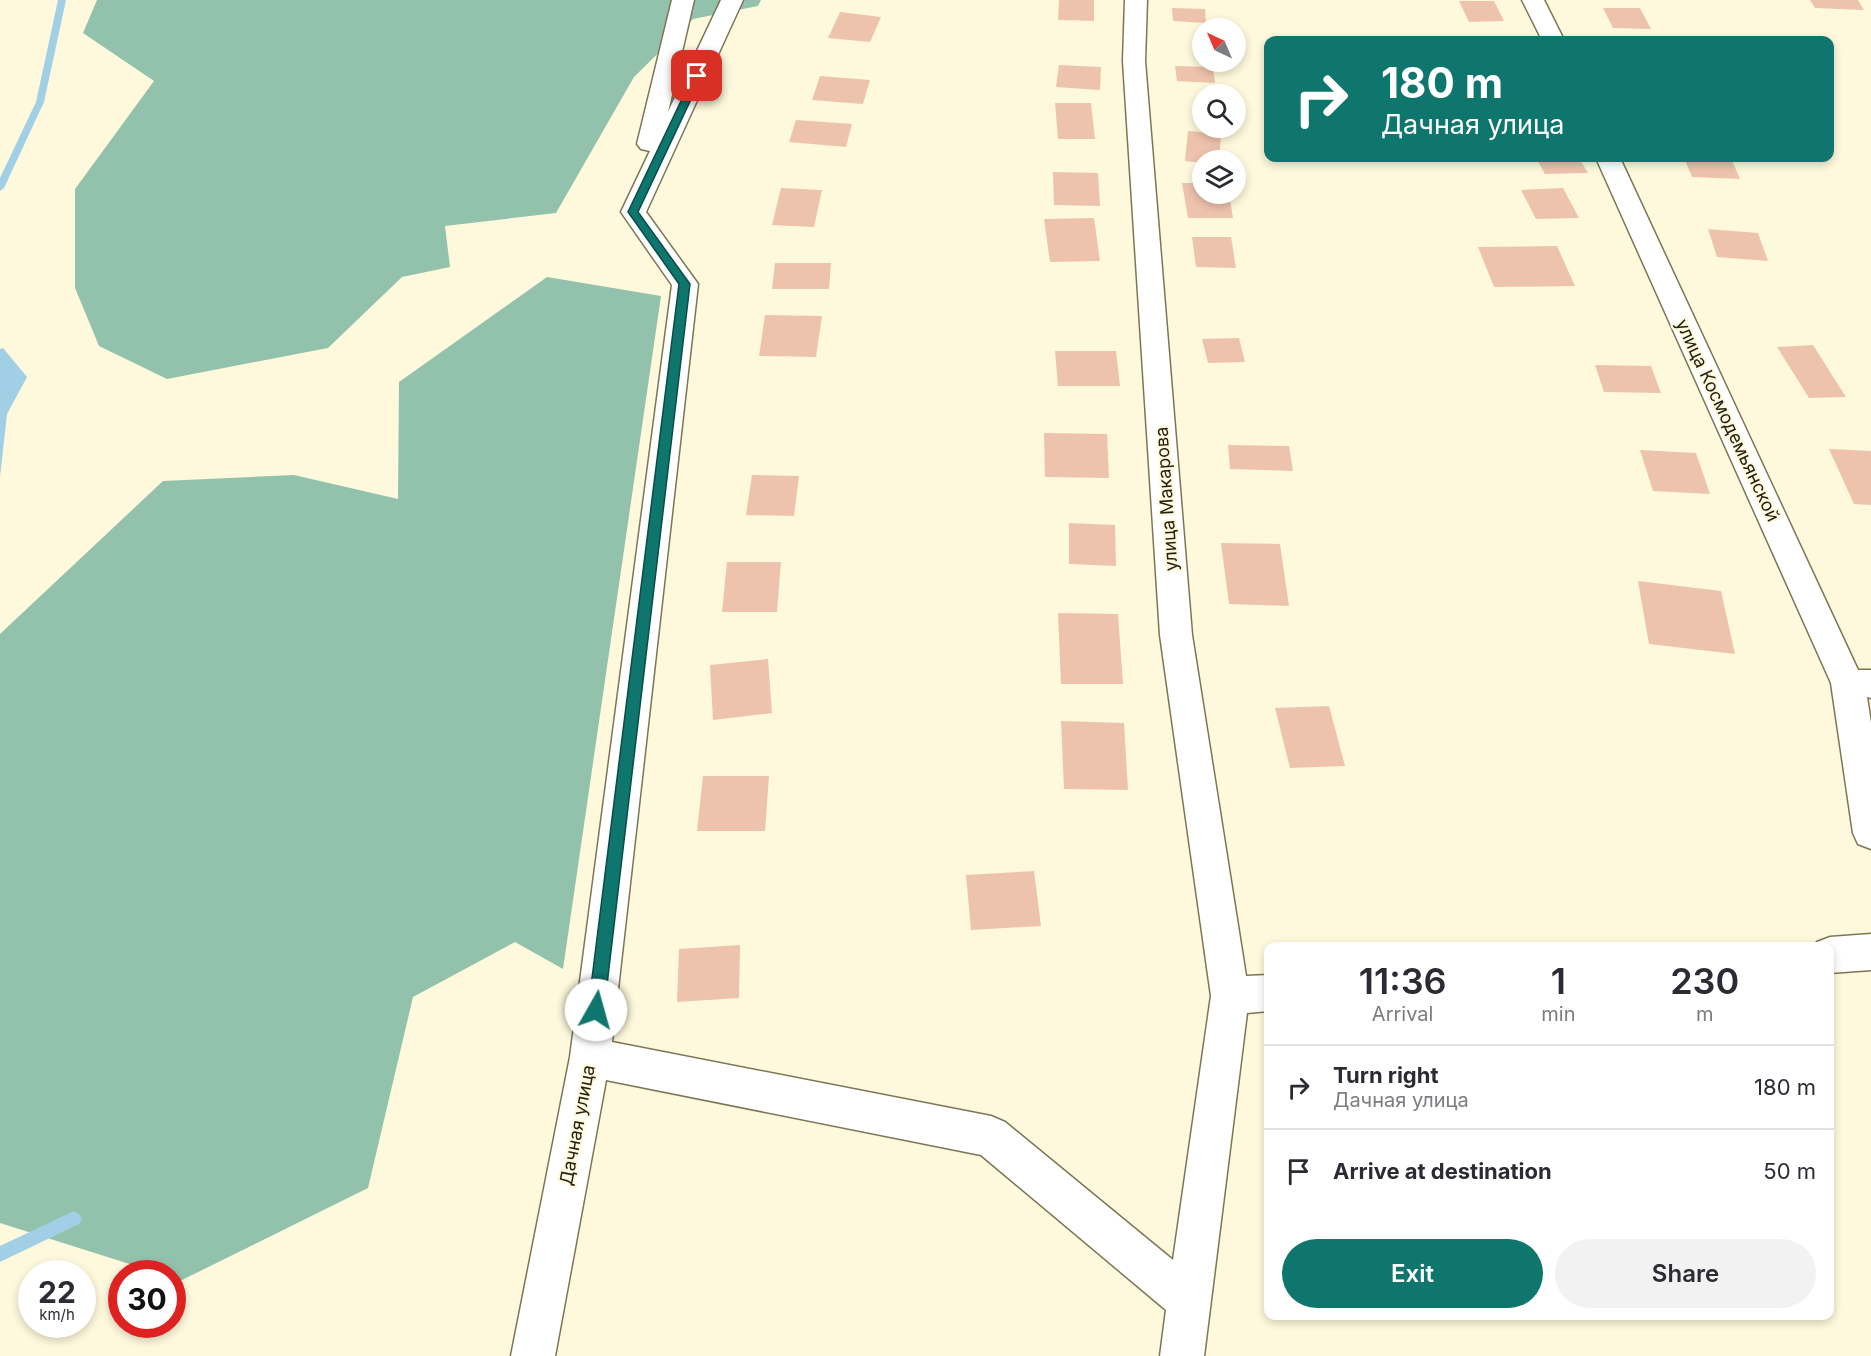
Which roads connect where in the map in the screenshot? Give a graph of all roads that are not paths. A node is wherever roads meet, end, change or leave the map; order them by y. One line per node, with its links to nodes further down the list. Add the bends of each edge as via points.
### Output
1 (683, 0): 7 (street)
2 (732, 0): 7 (street)
3 (1136, 0): 12 (street, улица Макарова, via 1134,61 1176,635)
4 (1533, 0): 5 (street)
5 (1551, 36)
6 (1610, 162): 8 (street, улица Космодемьянской)
7 (633, 212): 13 (street, Дачная улица, via 685,284)
8 (1860, 684): 9 (street, улица Космодемьянской)
9 (1871, 833)
10 (1871, 952): 11 (street)
11 (1834, 955)
12 (1249, 994): 14 (street, улица Макарова)
13 (590, 1057): 14 (street, via 991,1136); 15 (street, Дачная улица)
14 (1188, 1299): 16 (street, улица Макарова)
15 (533, 1356)
16 (1182, 1356)

